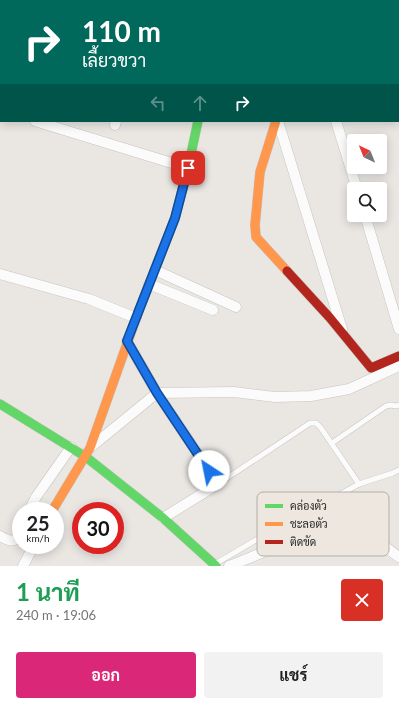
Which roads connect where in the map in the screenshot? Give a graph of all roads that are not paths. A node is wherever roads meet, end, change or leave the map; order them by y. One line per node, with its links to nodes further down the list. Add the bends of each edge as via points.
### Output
1 (38, 122): 6 (street)
2 (198, 122): 6 (street)
3 (277, 122): 16 (street)
4 (277, 122): 16 (street, via 260,172 256,237)
5 (336, 122): 7 (street)
6 (188, 168): 9 (street, via 175,218)
7 (355, 182)
8 (367, 222): 15 (street)
9 (155, 270): 11 (street); 12 (street)
10 (0, 274): 14 (street, via 89,299)
11 (149, 284): 13 (street); 14 (street)
12 (236, 307)
13 (213, 310)
14 (136, 318): 17 (street)
15 (399, 329)
16 (344, 335): 18 (street, via 371,368)
17 (127, 341): 20 (street); 25 (street)
18 (399, 356)
19 (399, 366): 20 (street, via 349,389 311,396 275,397 234,392)
20 (157, 393): 25 (street); 27 (street)
21 (0, 404): 24 (street)
22 (399, 405): 23 (lane, via 386,406)
23 (332, 442): 27 (lane, via 316,423 310,423); 28 (lane)
24 (71, 447): 25 (street); 30 (street)
25 (88, 452): 31 (street); 32 (street)
26 (399, 470): 28 (lane)
27 (218, 484): 32 (street)
28 (359, 484): 29 (lane)
29 (344, 492)
30 (34, 502)
31 (57, 502)
32 (163, 518): 40 (street)
33 (0, 536): 35 (street)
34 (257, 539): 40 (lane)
35 (12, 540)
36 (389, 550): 39 (street)
37 (29, 554): 41 (street)
38 (257, 555): 42 (street)
39 (399, 557)
40 (211, 564)
41 (23, 566)
42 (229, 566)

